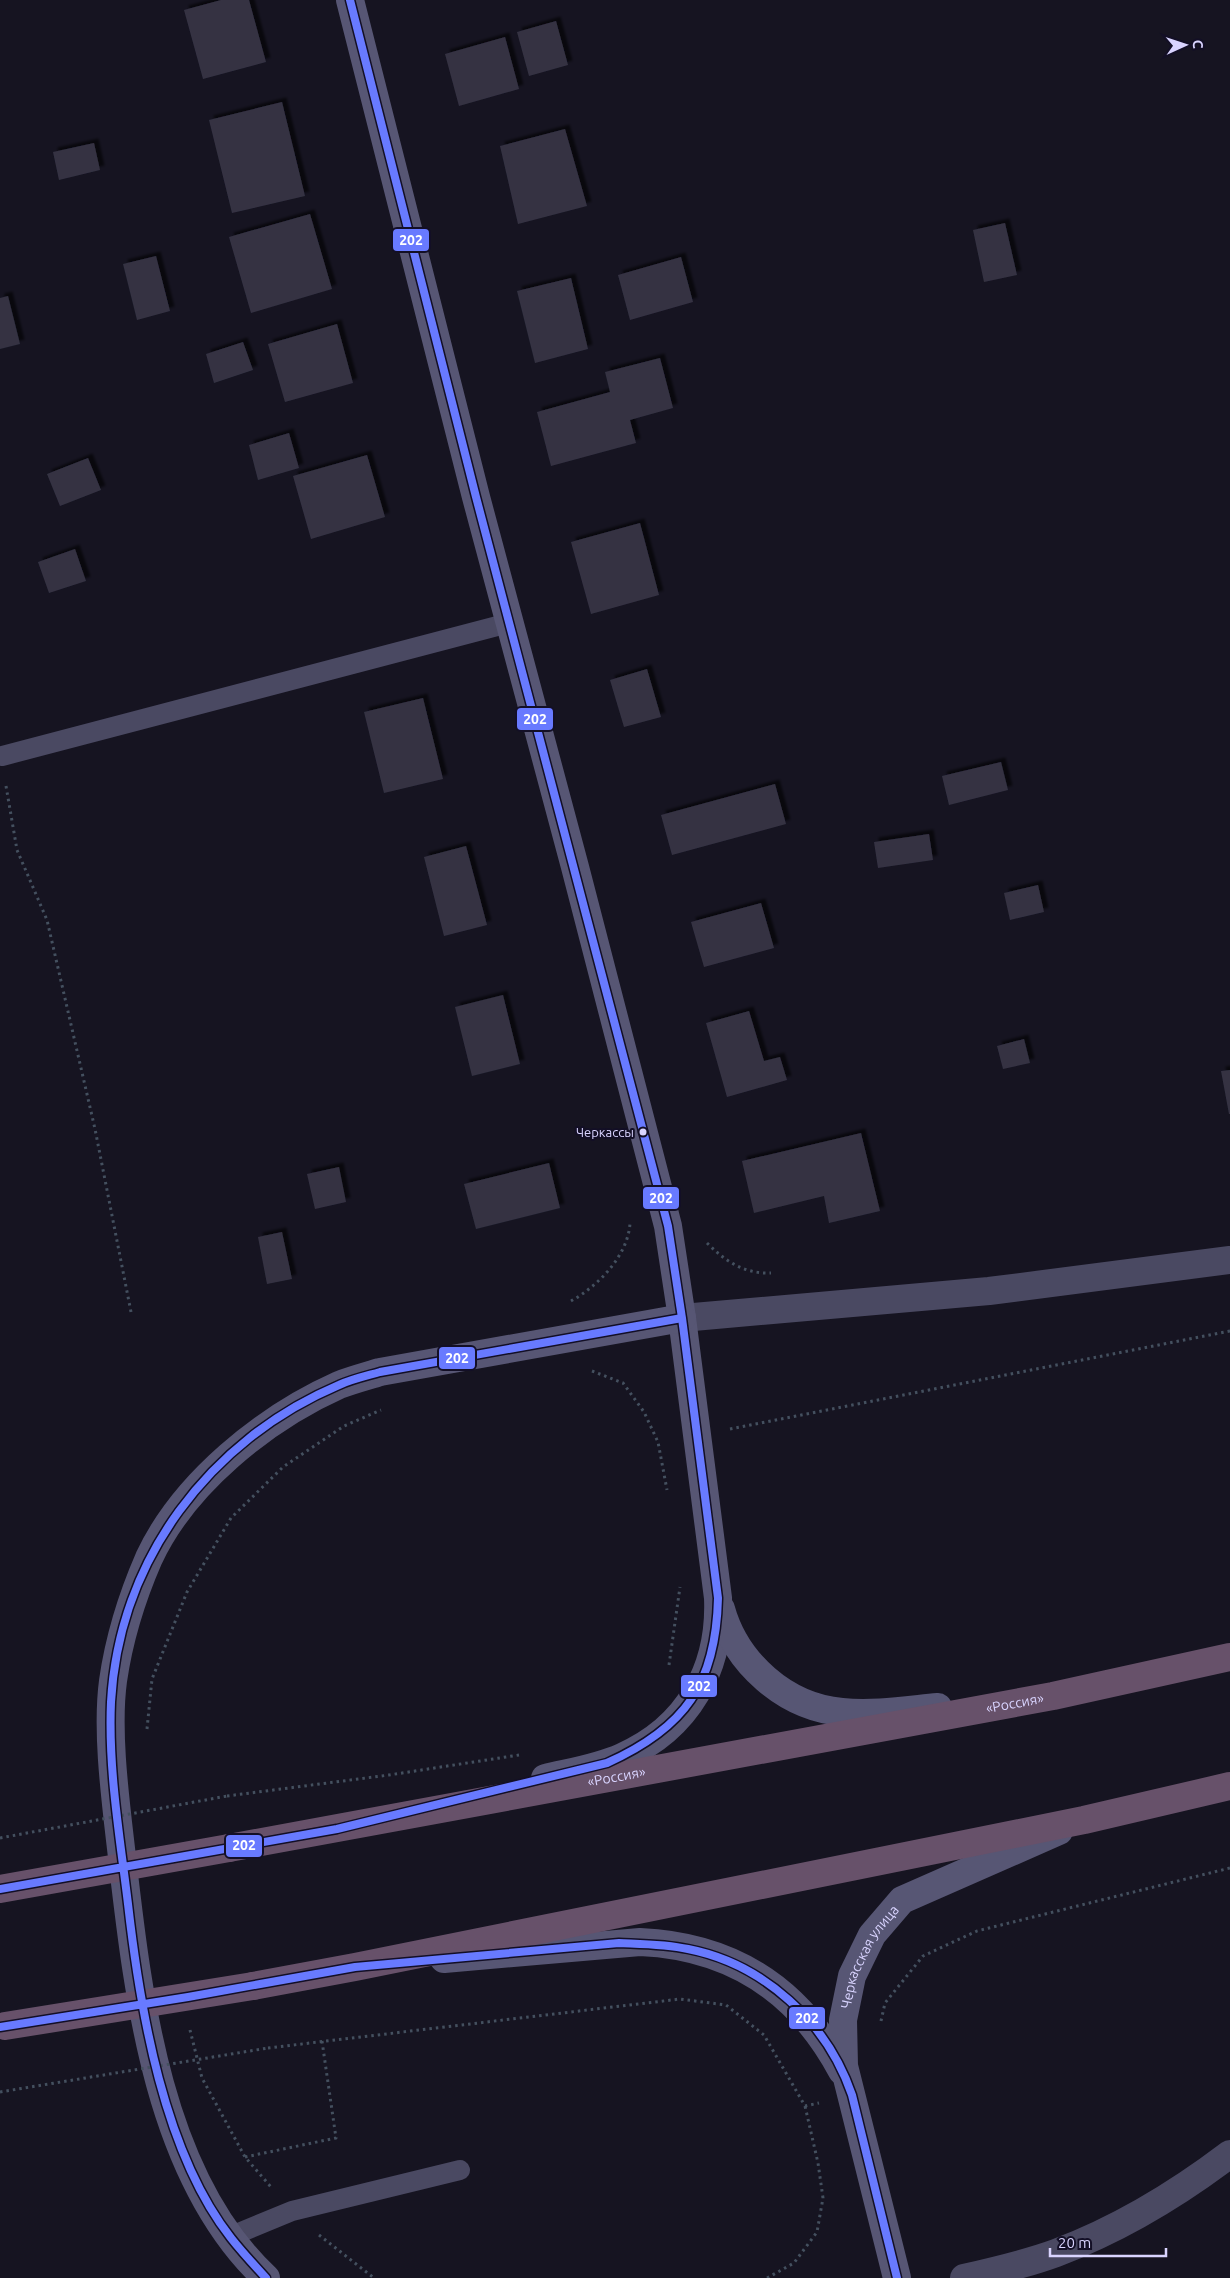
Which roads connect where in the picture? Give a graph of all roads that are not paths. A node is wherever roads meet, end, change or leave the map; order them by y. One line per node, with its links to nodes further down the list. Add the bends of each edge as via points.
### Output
1 (350, 0): 2 (street)
2 (509, 623): 3 (lane); 5 (street, via 668,1226)
3 (2, 756)
4 (1230, 1260): 5 (street, via 988,1291)
5 (682, 1318): 6 (street); 18 (street, via 380,1372 340,1385 300,1405 230,1456 197,1487 171,1520 150,1558 121,1640 113,1683 112,1737 117,1816 145,2018 177,2138 204,2200)
6 (718, 1598): 8 (street, via 730,1633 750,1664 778,1688 811,1705 840,1712 870,1713); 11 (street, via 716,1644 700,1687 683,1713 649,1744 607,1763)
7 (1230, 1657): 8 (highway, «Россия»)
8 (1053, 1696): 11 (highway, «Россия»)
9 (1230, 1786): 10 (highway)
10 (1084, 1820): 13 (highway); 15 (street, Черкасская улица, via 902,1900 881,1922 858,1961 844,2005 842,2051)
11 (337, 1829): 12 (highway, «Россия», bridge)
12 (0, 1889)
13 (355, 1967): 14 (highway, bridge); 15 (street, Черкасская улица, via 619,1943 662,1943 704,1952 744,1968 795,2006 823,2038)
14 (0, 2027)
15 (852, 2095): 20 (street, Черкасская улица)
16 (1230, 2154): 21 (street, via 1166,2200 1093,2238 1015,2266)
17 (460, 2170): 18 (lane, via 292,2211)
18 (230, 2237): 19 (street)
19 (266, 2278)
20 (897, 2278)
21 (964, 2278)

